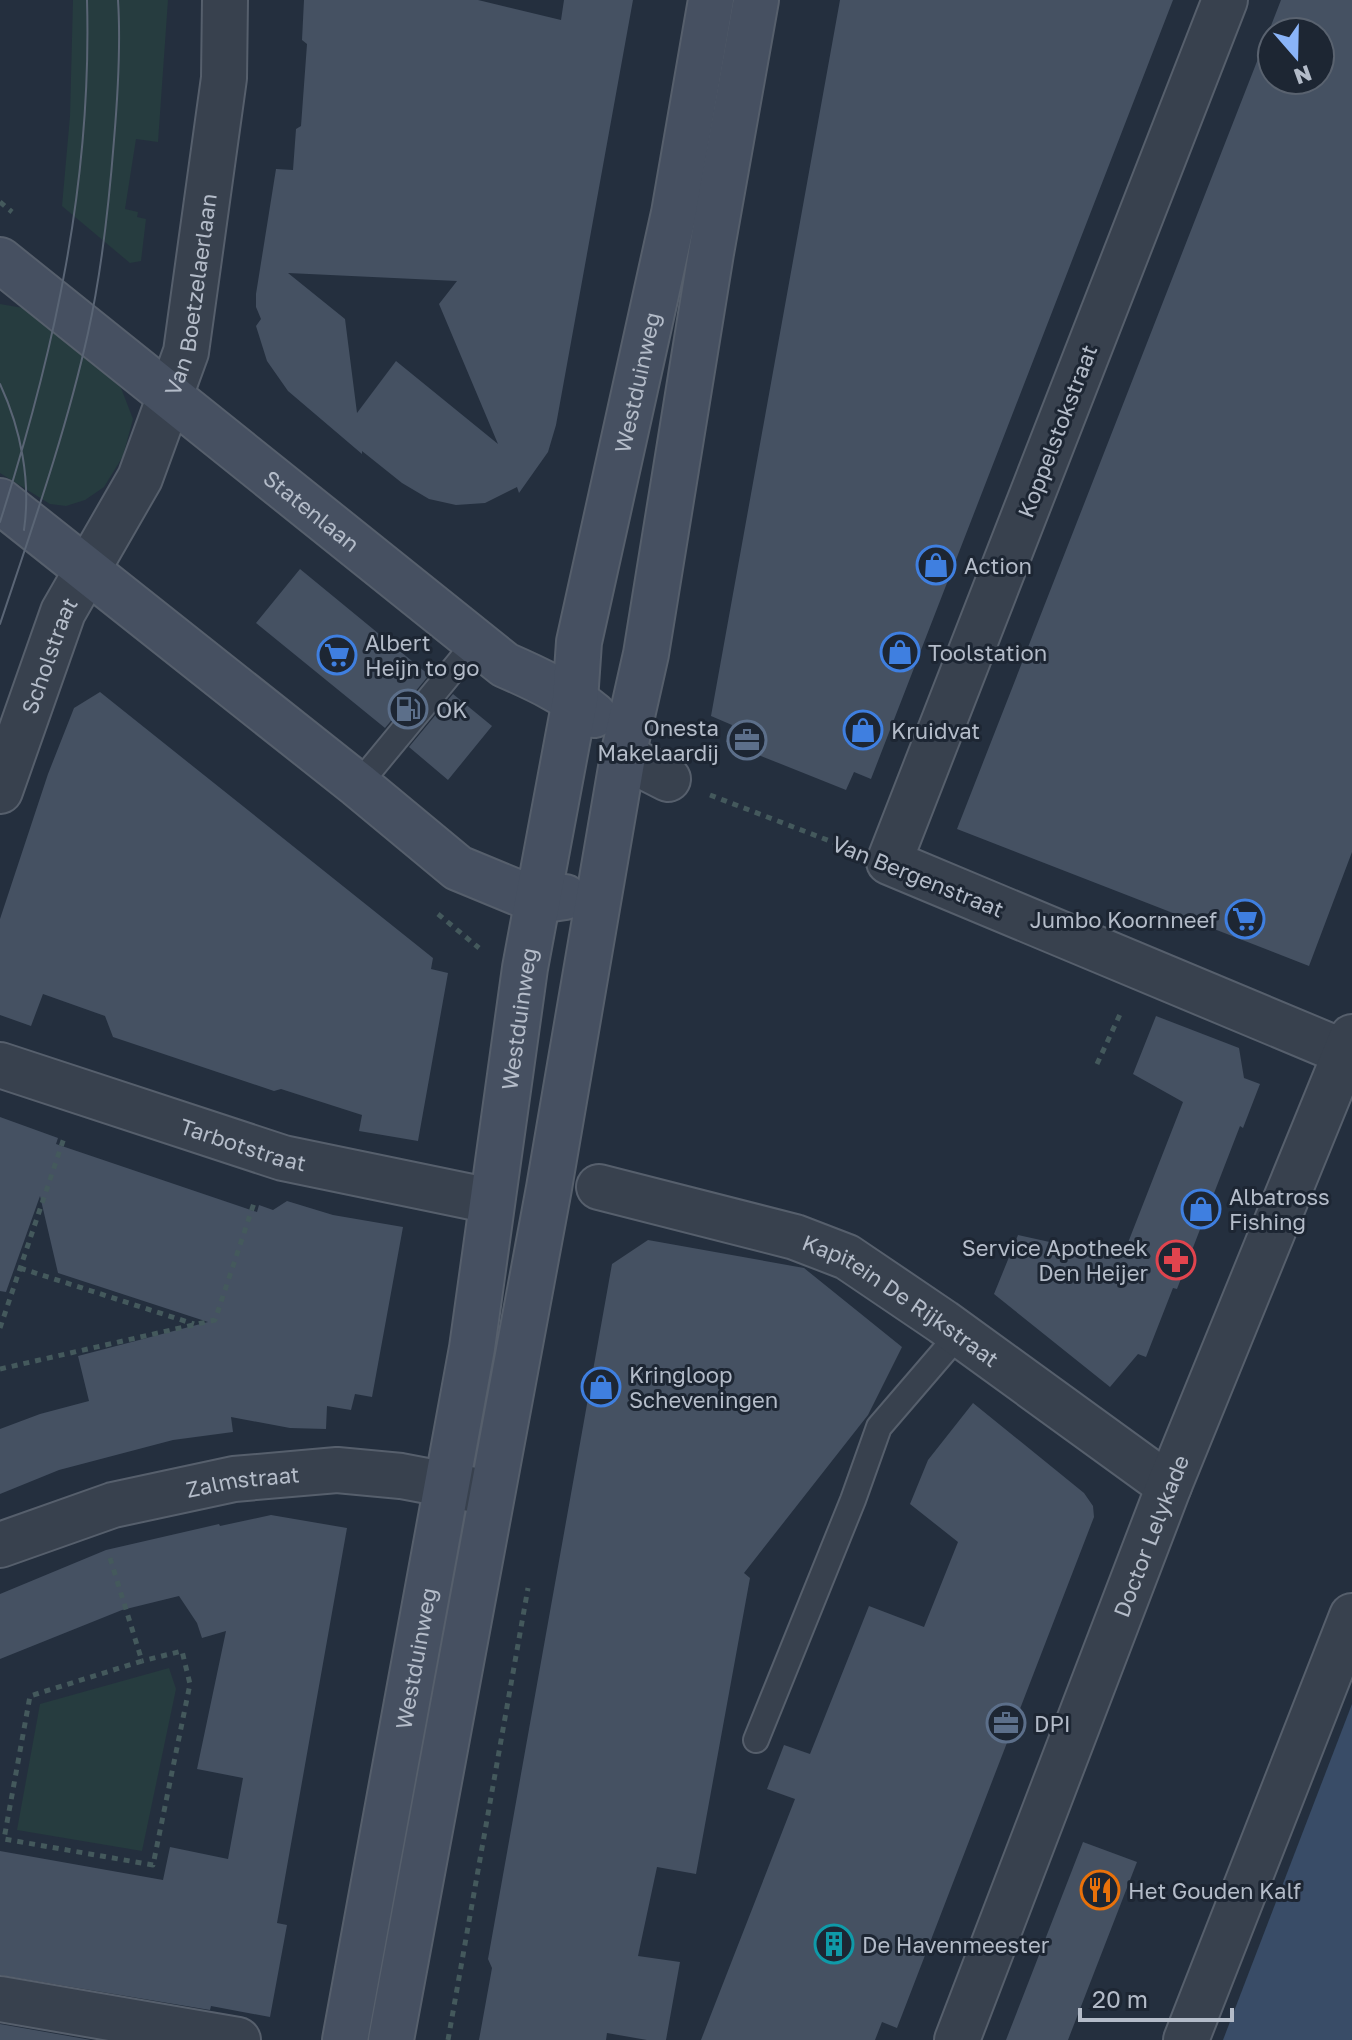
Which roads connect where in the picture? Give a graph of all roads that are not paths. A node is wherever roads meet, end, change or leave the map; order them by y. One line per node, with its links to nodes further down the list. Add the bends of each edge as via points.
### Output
1 (225, 0): 6 (street, Van Boetzelaerlaan, via 224,78 191,326)
2 (711, 0): 10 (main road, Westduinweg, via 674,213 579,642)
3 (756, 0): 11 (main road, Westduinweg, via 646,654)
4 (1225, 0): 15 (street, Koppelstokstraat)
5 (0, 260): 6 (main road, Statenlaan)
6 (171, 395): 8 (street, Van Boetzelaerlaan, via 140,478); 9 (main road, Statenlaan)
7 (0, 501): 8 (main road)
8 (86, 568): 13 (main road); 14 (street, Scholstraat, via 63,612)
9 (476, 642): 10 (main road, Statenlaan, via 505,665); 13 (lane)
10 (575, 700): 11 (main road, Statenlaan, via 606,725); 17 (main road, Westduinweg)
11 (623, 756): 12 (street); 16 (main road, Westduinweg)
12 (668, 779)
13 (358, 785): 17 (main road, via 458,868)
14 (0, 791)
15 (889, 862): 18 (street, Van Bergenstraat, via 1141,969)
16 (599, 889): 17 (main road); 25 (main road, Westduinweg)
17 (538, 901): 21 (main road, Westduinweg)
18 (1349, 1045): 24 (street, Doctor Lelykade)
19 (0, 1065): 21 (street, Tarbotstraat, via 262,1152)
20 (599, 1187): 22 (street, Kapitein De Rijkstraat, via 831,1249)
21 (472, 1197): 23 (main road, Westduinweg, via 472,1348)
22 (951, 1328): 24 (street, Kapitein De Rijkstraat); 28 (lane, via 879,1427)
23 (447, 1484): 25 (street, Zalmstraat); 26 (street, Zalmstraat, via 337,1470 234,1479 113,1505); 31 (main road, Westduinweg)
24 (1169, 1486): 33 (street, Doctor Lelykade)
25 (491, 1493): 32 (main road, Westduinweg)
26 (0, 1545)
27 (1352, 1616): 34 (street)
28 (756, 1740)
29 (0, 1999): 30 (street)
30 (238, 2040)
31 (345, 2040)
32 (391, 2040)
33 (957, 2040)
34 (1186, 2040)

